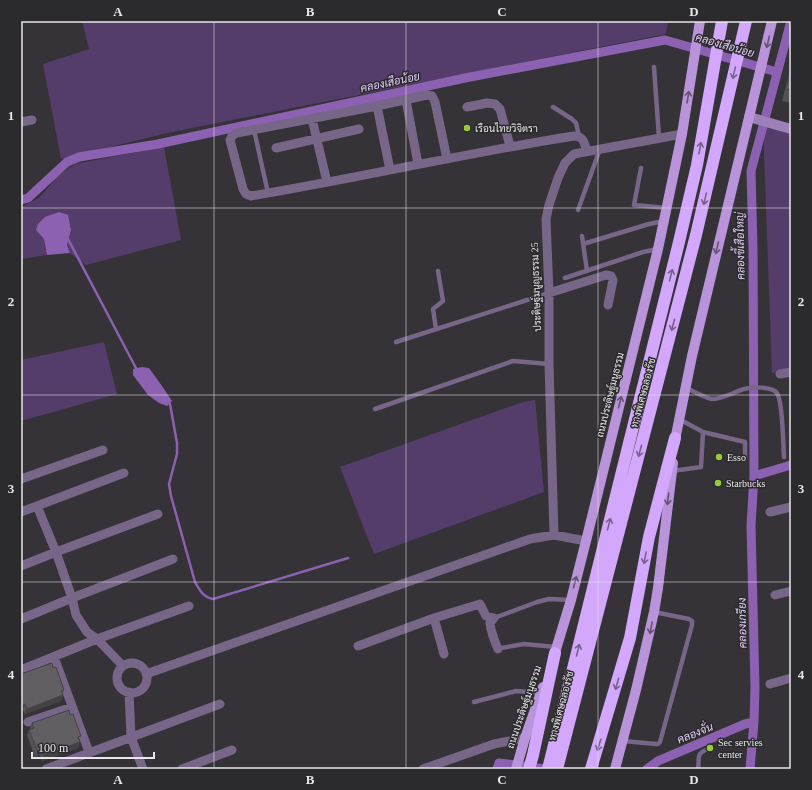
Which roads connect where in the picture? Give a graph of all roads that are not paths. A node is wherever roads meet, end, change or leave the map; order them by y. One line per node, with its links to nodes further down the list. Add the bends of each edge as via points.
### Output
1 (700, 21): 17 (main road, ถนนประดิษฐ์มนูธรรม, one-way to 1)
2 (722, 21): 106 (highway, ทางพิเศษฉลองรัช, one-way to 2, via 683,226 698,158)
3 (746, 21): 107 (highway, ทางพิเศษฉลองรัช, one-way to 107, via 696,235)
4 (772, 21): 12 (main road, one-way to 12, via 760,74)
5 (654, 68): 19 (lane)
6 (406, 100): 7 (street); 25 (street, via 432,96); 26 (street)
7 (377, 106): 10 (street); 28 (street)
8 (553, 106): 18 (lane, via 576,123)
9 (467, 107): 21 (street, via 495,104 500,109)
10 (312, 119): 16 (street); 20 (street)
11 (32, 120): 13 (street)
12 (759, 120): 15 (street); 47 (main road, one-way to 47, via 701,317)
13 (21, 122)
14 (359, 129): 20 (street)
15 (791, 129)
16 (254, 130): 30 (lane); 30 (street, via 238,133 230,140 246,194 251,196)
17 (682, 134): 19 (street, ประดิษฐ์มนูญธรรม 25); 31 (main road, ถนนประดิษฐ์มนูธรรม)
18 (579, 136): 21 (street); 24 (street)
19 (659, 138): 23 (street, ประดิษฐ์มนูญธรรม 25)
20 (317, 139): 22 (street); 29 (street)
21 (510, 146): 25 (street)
22 (276, 148)
23 (600, 149): 24 (street, ประดิษฐ์มนูญธรรม 25); 32 (lane)
24 (587, 151): 40 (street, ประดิษฐ์มนูญธรรม 25, via 574,154 565,163 549,204 545,232)
25 (447, 159): 26 (street)
26 (418, 164): 28 (street)
27 (641, 168): 31 (lane, via 634,205)
28 (390, 170): 29 (street)
29 (327, 182): 30 (street)
30 (268, 193)
31 (668, 208): 33 (main road, ถนนประดิษฐ์มนูธรรม)
32 (578, 210)
33 (664, 221): 35 (lane); 36 (main road, ถนนประดิษฐ์มนูธรรม)
34 (582, 236): 35 (lane)
35 (584, 244): 38 (lane)
36 (658, 248): 38 (lane); 64 (main road, ถนนประดิษฐ์มนูธรรม, one-way to 36)
37 (438, 271): 42 (lane, via 443,301 433,309)
38 (587, 271): 39 (lane)
39 (565, 278)
40 (549, 293): 41 (street, via 606,275 611,276 613,280); 42 (lane); 44 (street, ประดิษฐ์มนูญธรรม 25)
41 (608, 305)
42 (436, 329): 43 (lane)
43 (396, 342)
44 (549, 364): 48 (lane, via 513,362); 63 (street, ประดิษฐ์มนูญธรรม 25)
45 (791, 372): 46 (street)
46 (780, 374)
47 (685, 388): 49 (main road); 53 (lane, via 711,399 745,389 773,390 781,404)
48 (374, 409)
49 (679, 419): 50 (lane); 51 (main road)
50 (703, 432): 54 (lane, via 745,442); 55 (lane, via 701,467)
51 (675, 438): 55 (main road); 108 (highway, one-way to 108, via 649,537 630,638)
52 (104, 450): 57 (street)
53 (784, 457)
54 (745, 459)
55 (672, 471): 73 (main road, one-way to 73)
56 (124, 473): 58 (street)
57 (21, 479)
58 (37, 506): 60 (street); 65 (street)
59 (791, 507): 61 (street)
60 (21, 512)
61 (770, 512)
62 (158, 514): 65 (street)
63 (554, 536): 64 (street); 85 (street, via 530,539)
64 (586, 541): 71 (main road, ถนนประดิษฐ์มนูธรรม, one-way to 64)
65 (56, 552): 67 (street); 70 (street)
66 (173, 559): 70 (street)
67 (21, 566)
68 (791, 591): 69 (street)
69 (775, 594)
70 (72, 598): 74 (street); 77 (street, via 76,616 87,632)
71 (571, 600): 76 (lane, via 549,599); 80 (main road, ถนนประดิษฐ์มนูธรรม)
72 (189, 606): 77 (street)
73 (654, 612): 96 (main road, one-way to 96); 96 (lane, via 692,621 660,742 656,744)
74 (21, 618)
75 (434, 618): 76 (street, via 480,604 486,616); 78 (street); 81 (street)
76 (494, 618): 79 (street, via 490,623 491,632)
77 (97, 640): 82 (street); 83 (street)
78 (358, 646)
79 (499, 648): 80 (lane, via 524,644)
80 (556, 650): 89 (main road, ถนนประดิษฐ์มนูธรรม); 105 (highway)
81 (444, 654)
82 (54, 657): 84 (street); 92 (street)
83 (123, 666): 85 (street, via 137,664); 88 (street, via 119,669 117,679 120,688)
84 (21, 670)
85 (146, 674): 88 (street, via 142,688)
86 (791, 678): 87 (street)
87 (770, 684)
88 (129, 692): 94 (street)
89 (541, 693): 90 (lane, via 516,691); 95 (main road, ถนนประดิษฐ์มนูธรรม)
90 (474, 702)
91 (220, 704): 94 (street)
92 (72, 707): 93 (street); 99 (street)
93 (28, 722)
94 (131, 737): 99 (street); 101 (street)
95 (525, 738): 103 (street, via 494,744); 104 (main road, ถนนประดิษฐ์มนูธรรม)
96 (622, 741): 109 (main road)
97 (708, 749): 110 (lane, via 699,755)
98 (232, 750): 102 (street)
99 (89, 752): 100 (street)
100 (46, 769)
101 (143, 769)
102 (182, 769)
103 (423, 769)
104 (516, 769)
105 (529, 769)
106 (548, 769)
107 (557, 769)
108 (591, 769)
109 (615, 769)
110 (698, 769)

